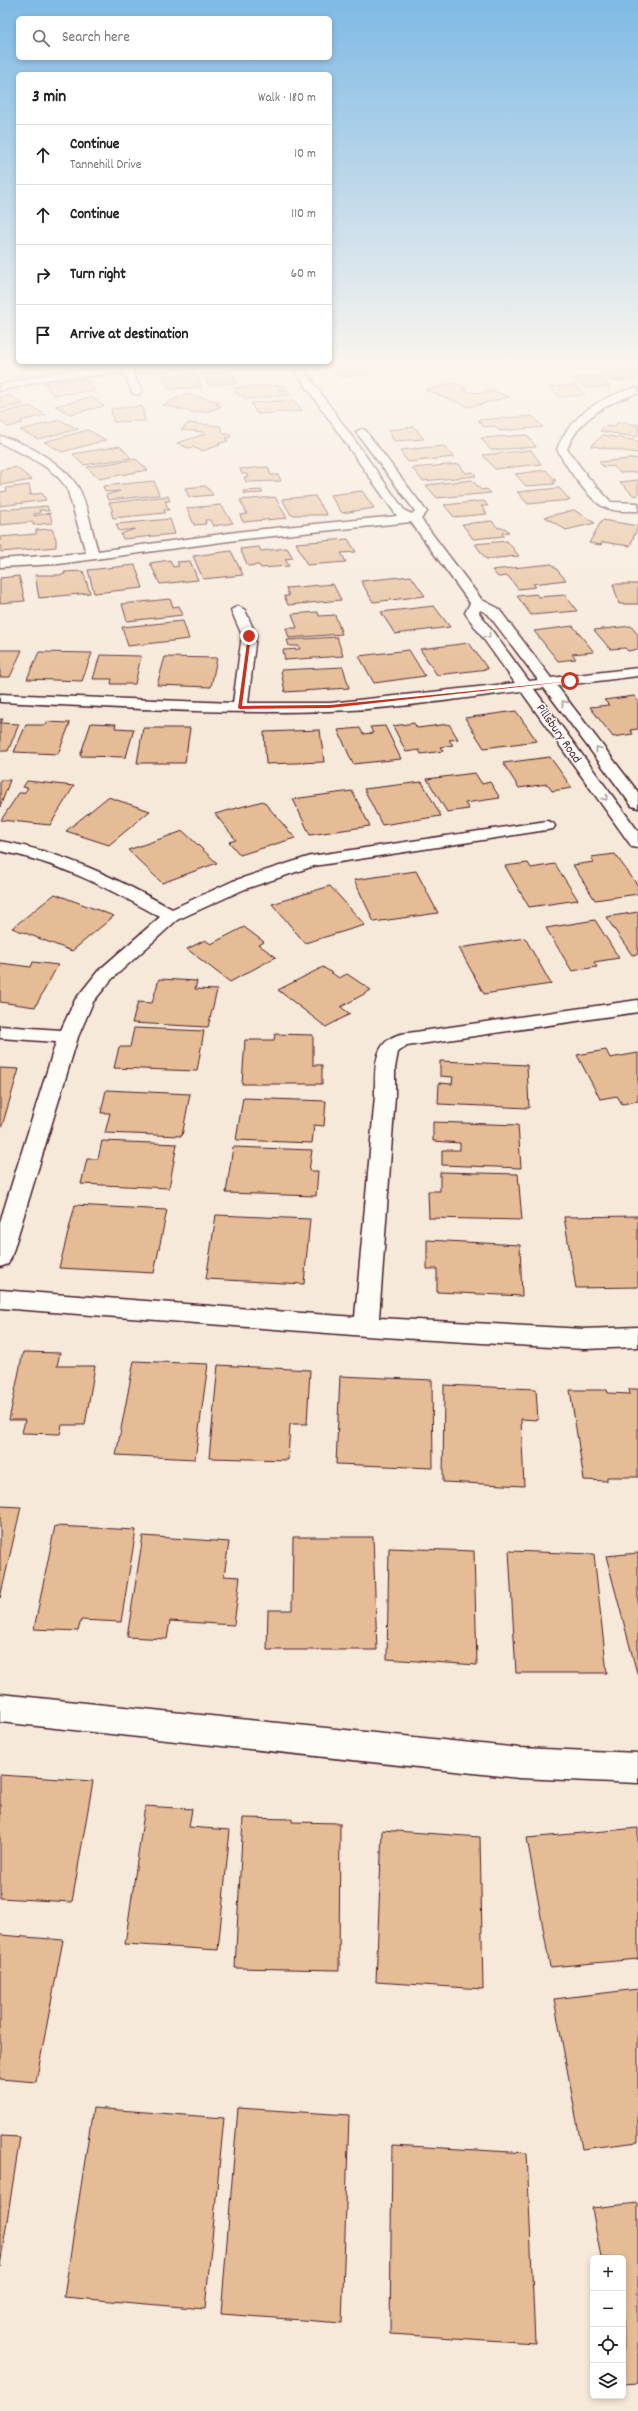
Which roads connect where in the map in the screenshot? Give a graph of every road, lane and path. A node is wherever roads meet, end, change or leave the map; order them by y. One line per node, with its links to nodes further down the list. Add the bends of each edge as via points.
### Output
1 (64, 477): 7 (street, via 73,488)
2 (375, 477): 6 (street, Pillsbury Road, via 401,514)
3 (394, 477): 6 (street, via 421,512)
4 (582, 477): 5 (street, via 603,501 619,507)
5 (638, 507)
6 (414, 518): 7 (street, via 244,535); 9 (street, Pillsbury Road)
7 (93, 556): 8 (street)
8 (0, 563)
9 (477, 603): 12 (street, Pillsbury Road, via 493,610); 13 (street, Pillsbury Road, one-way to 13, via 472,613)
10 (238, 610): 15 (street, via 249,636)
11 (638, 672): 12 (street)
12 (548, 683): 13 (street); 16 (street, Pillsbury Road, one-way to 12)
13 (524, 686): 15 (street, via 330,707); 17 (street, Pillsbury Road)
14 (0, 698): 15 (street)
15 (240, 708)
16 (612, 768): 17 (street); 18 (street, Pillsbury Road)
17 (585, 772): 19 (street, Pillsbury Road, one-way to 19)
18 (638, 803)
19 (631, 823): 21 (street, Pillsbury Road)
20 (547, 826): 23 (street, via 311,861 239,885)
21 (638, 843)
22 (0, 846): 23 (street, via 30,850 94,873)
23 (171, 916): 26 (street, via 105,975 84,1000)
24 (638, 1006): 29 (street, via 401,1040 389,1049 385,1068 385,1096)
25 (0, 1032): 26 (street)
26 (68, 1037): 27 (street)
27 (0, 1258)
28 (0, 1299): 29 (street)
29 (366, 1327): 30 (street, via 584,1339)
30 (638, 1337)
31 (0, 1708): 32 (street, via 519,1763)
32 (638, 1768)

